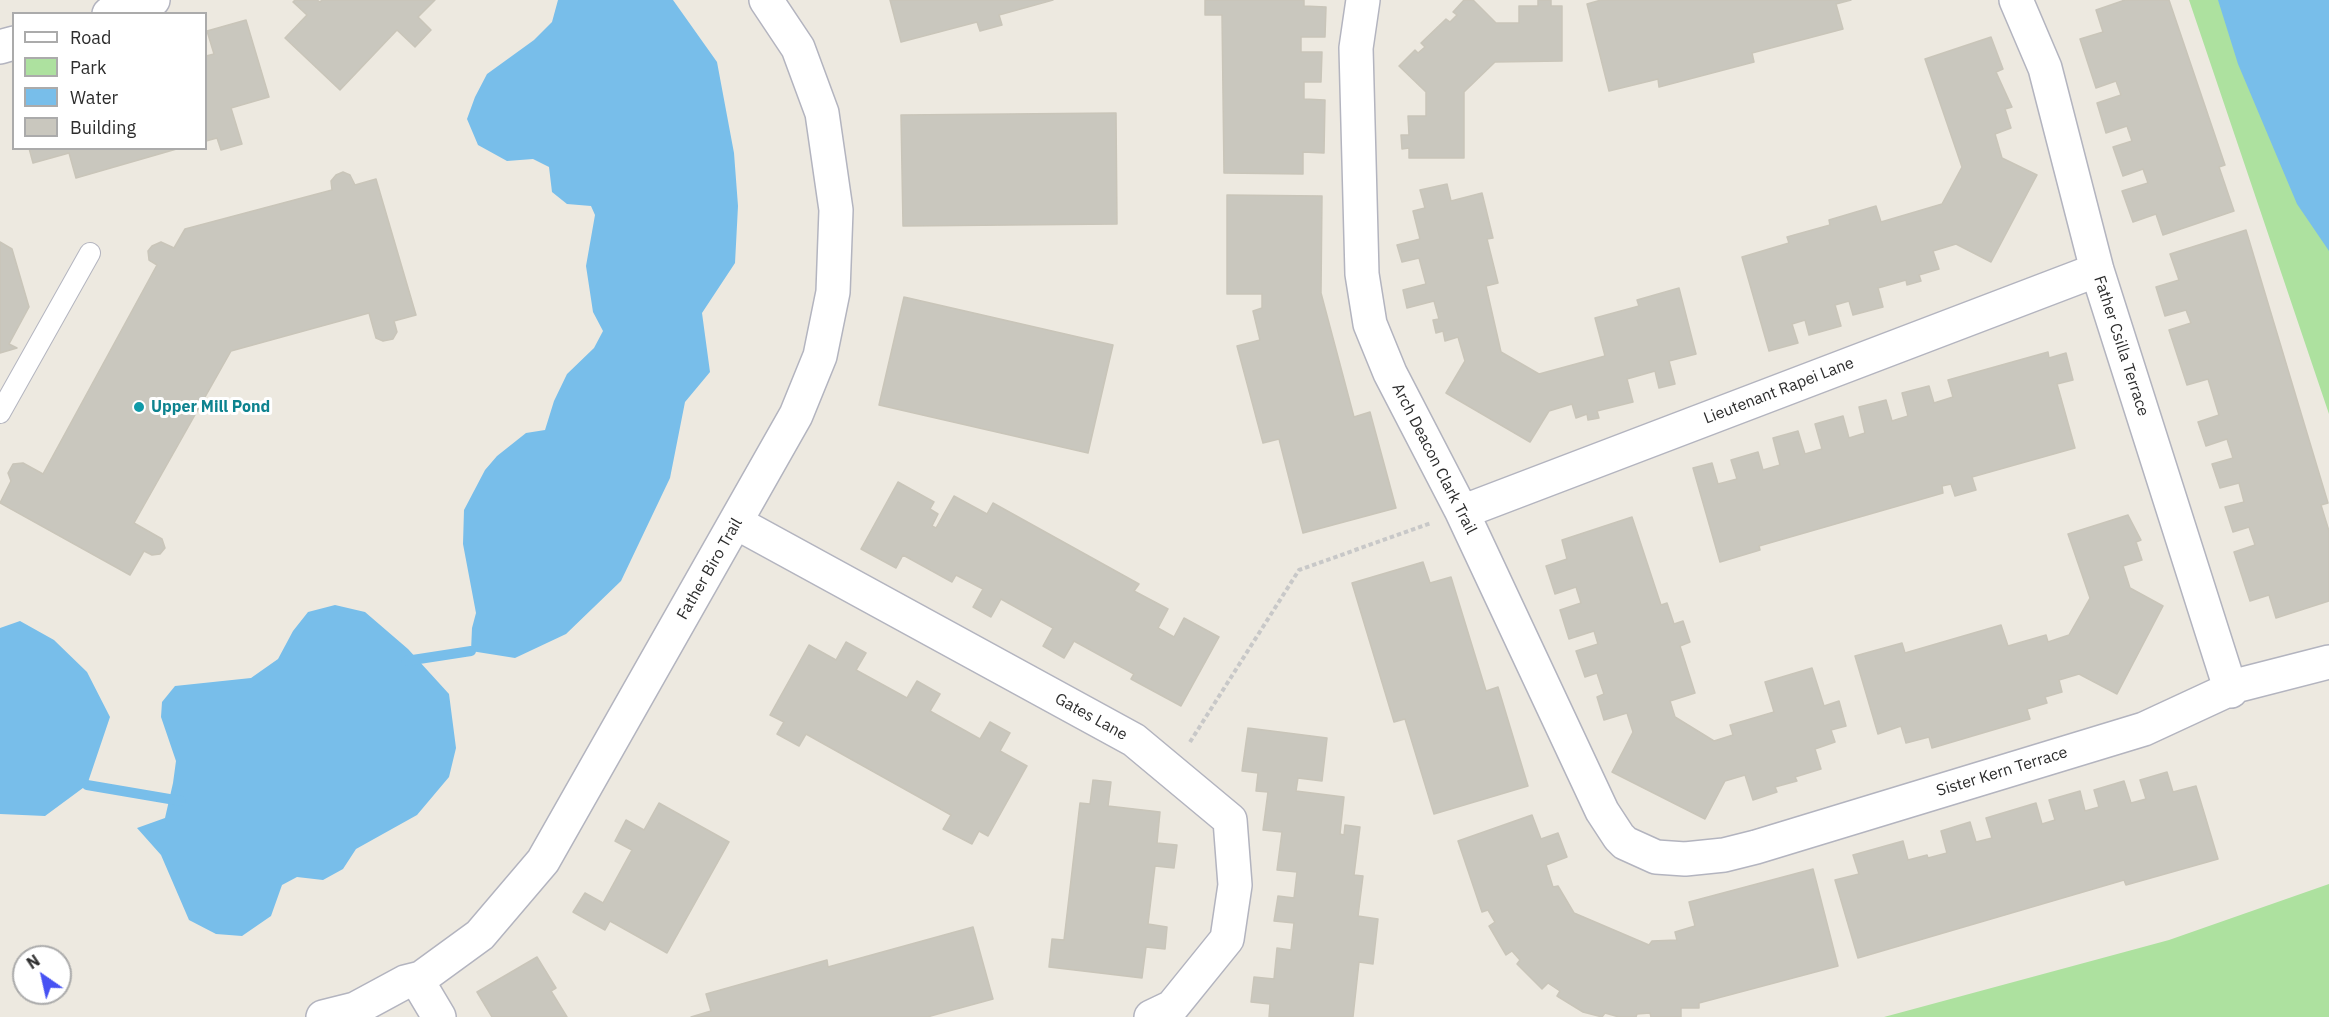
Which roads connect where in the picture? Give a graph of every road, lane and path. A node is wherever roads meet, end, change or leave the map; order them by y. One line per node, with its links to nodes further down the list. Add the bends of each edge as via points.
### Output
1 (153, 0): 5 (street)
2 (766, 0): 10 (street, Father Biro Trail, via 798,48 822,113 836,210 833,292 820,356 796,415)
3 (1363, 0): 9 (street, Arch Deacon Clark Trail, via 1356,48 1362,274 1370,324 1390,374)
4 (2016, 0): 7 (street, Father Csilla Terrace, via 2045,68)
5 (115, 12)
6 (90, 253): 8 (lane)
7 (2097, 270): 9 (street, Lieutenant Rapei Lane); 12 (street, Father Csilla Terrace)
8 (0, 413)
9 (1462, 512): 13 (path, via 1299,570); 14 (street, Arch Deacon Clark Trail, via 1602,811 1625,843)
10 (737, 523): 13 (street, Gates Lane, via 1134,740); 15 (street, Father Biro Trail, via 543,861 480,935)
11 (2329, 662): 12 (street, Sister Kern Terrace, via 2239,685)
12 (2231, 691): 14 (street, Sister Kern Terrace, via 2144,729 1756,847 1696,859)
13 (1172, 770): 18 (street, Gates Lane, via 1230,820 1235,885 1227,939 1172,1007)
14 (1668, 858)
15 (417, 980): 16 (street, Father Biro Trail, via 405,982 355,1009); 17 (street)
16 (323, 1017)
17 (439, 1017)
18 (1151, 1017)

